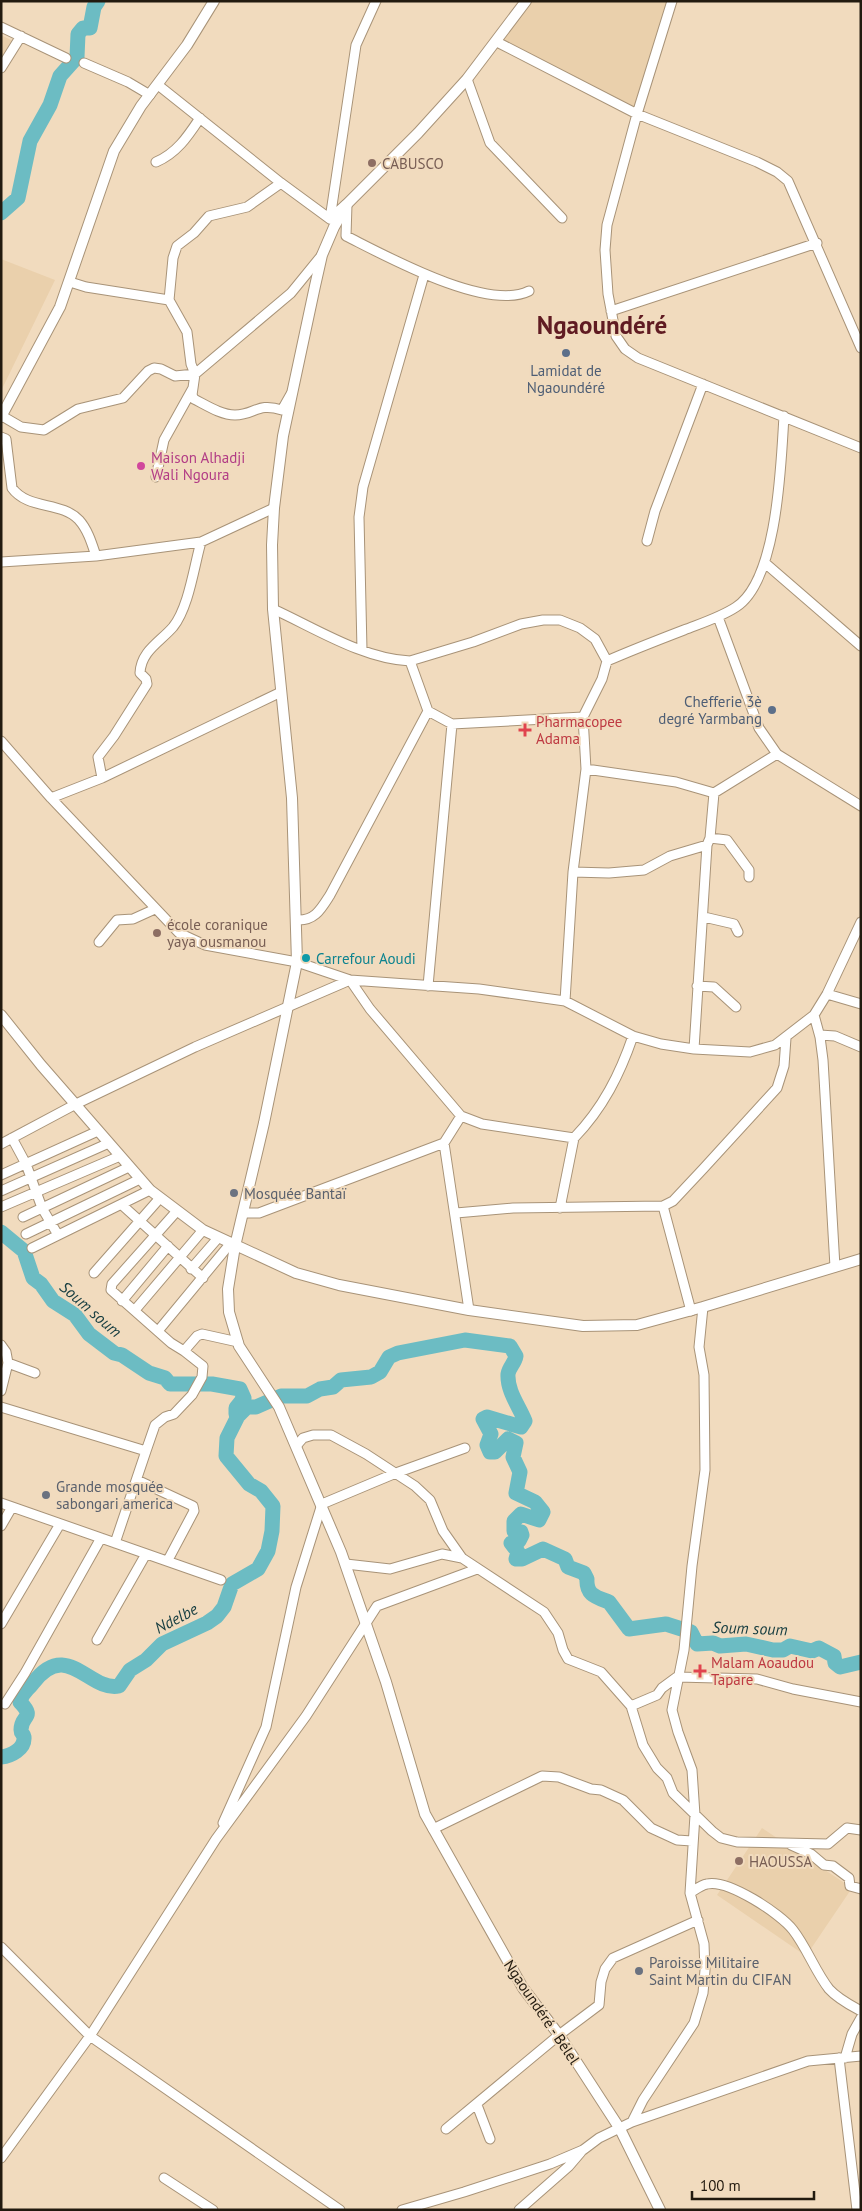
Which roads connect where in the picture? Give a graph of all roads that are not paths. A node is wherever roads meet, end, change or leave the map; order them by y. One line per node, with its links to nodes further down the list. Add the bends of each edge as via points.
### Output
1 (214, 1): 12 (main road)
2 (376, 1): 20 (street, via 356,45)
3 (526, 1): 7 (main road, Ngaoundéré - Bélel)
4 (672, 1): 14 (street)
5 (1, 27): 6 (street)
6 (21, 36): 8 (street); 10 (street)
7 (497, 42): 11 (main road, Ngaoundéré - Bélel); 14 (street)
8 (66, 58)
9 (84, 63): 13 (street)
10 (1, 68)
11 (467, 79): 18 (main road, Ngaoundéré - Bélel); 19 (street, via 490,143)
12 (158, 85): 13 (main road); 15 (street)
13 (150, 95): 24 (main road, via 114,151)
14 (637, 114): 21 (street, via 777,172 788,181); 27 (street, via 607,224 605,250)
15 (200, 118): 16 (street, via 170,156); 17 (street)
16 (156, 162)
17 (281, 183): 20 (street); 26 (street, via 247,207 209,216 177,246)
18 (348, 204): 20 (street); 22 (main road, Ngaoundéré - Bélel); 23 (street, via 346,236)
19 (562, 218)
20 (330, 219)
21 (817, 243): 27 (street, via 711,276); 28 (street)
22 (322, 254): 29 (street, via 291,293); 31 (main road, Ngaoundéré - Bélel)
23 (424, 274): 25 (street, via 498,296 514,297); 46 (street, via 363,487 359,517)
24 (70, 282): 26 (street); 32 (main road)
25 (529, 291)
26 (169, 300): 29 (street, via 187,332)
27 (612, 312): 30 (street, via 616,336 625,348 638,358)
28 (861, 348)
29 (195, 379): 31 (street, via 194,399 236,415 266,406 282,410); 32 (street, via 154,368 123,398 78,409 44,430 21,427); 36 (street, via 164,440)
30 (702, 384): 33 (street); 38 (street)
31 (294, 390): 37 (main road, Ngaoundéré - Bélel, via 283,436)
32 (2, 416)
33 (784, 416): 35 (street); 42 (street, via 781,474)
34 (1, 437): 40 (street, via 6,440 15,492 40,505 66,511 78,520 89,536)
35 (861, 448)
36 (156, 477)
37 (274, 508): 39 (street); 43 (main road, Ngaoundéré - Bélel)
38 (647, 541)
39 (201, 542): 40 (street); 56 (street, via 174,625 146,654 141,664 140,673 147,684 98,757)
40 (96, 556): 41 (street)
41 (1, 562)
42 (765, 563): 44 (street, via 754,588 738,606); 45 (street)
43 (272, 609): 46 (street); 49 (main road, Ngaoundéré - Bélel)
44 (718, 617): 48 (street); 54 (street, via 759,728)
45 (861, 646)
46 (362, 650): 47 (street, via 393,660)
47 (410, 661): 48 (street, via 521,624 560,620 580,628 595,639); 50 (street)
48 (606, 661): 51 (street, via 602,679)
49 (280, 692): 56 (street); 65 (main road, Ngaoundéré - Bélel, via 292,798)
50 (428, 711): 52 (street); 65 (street, via 330,895 312,918)
51 (584, 717): 52 (street); 55 (street)
52 (452, 724): 71 (street)
53 (1, 741): 58 (street)
54 (777, 754): 57 (street); 59 (street)
55 (586, 769): 57 (street, via 676,782); 61 (street)
56 (102, 778): 58 (street)
57 (714, 793): 60 (street)
58 (51, 798): 63 (street)
59 (861, 806)
60 (709, 841): 61 (street, via 644,870); 62 (street, via 727,840 749,870); 64 (street)
61 (573, 872): 74 (street)
62 (749, 877)
63 (155, 909): 68 (street, via 133,919 117,920); 69 (street, via 179,933 205,945)
64 (704, 917): 67 (street, via 734,924); 72 (street)
65 (297, 920): 69 (main road, Ngaoundéré - Bélel)
66 (861, 922): 73 (street)
67 (738, 932)
68 (99, 942)
69 (297, 962): 70 (street); 77 (main road, Ngaoundéré - Bélel)
70 (350, 980): 71 (street); 77 (street); 86 (street, via 370,1009)
71 (428, 986): 74 (street, via 479,989)
72 (697, 986): 76 (street, via 714,987); 84 (street)
73 (827, 994): 75 (street); 79 (street)
74 (565, 1001): 81 (street)
75 (861, 1004)
76 (736, 1007)
77 (289, 1008): 85 (street, via 195,1047); 109 (main road, Ngaoundéré - Bélel)
78 (1, 1015): 85 (main road)
79 (814, 1015): 80 (street); 82 (street)
80 (820, 1035): 83 (street, via 835,1036); 124 (street)
81 (633, 1036): 84 (street); 89 (street, via 604,1102)
82 (786, 1038): 84 (street, via 750,1052); 104 (street, via 784,1066 777,1088 703,1169)
83 (861, 1047)
84 (694, 1049)
85 (76, 1104): 87 (main road); 88 (street)
86 (461, 1116): 89 (street, via 482,1124); 91 (street)
87 (98, 1131): 90 (main road); 94 (street)
88 (12, 1138): 92 (street); 94 (street)
89 (574, 1138): 107 (street)
90 (109, 1143): 93 (main road); 97 (street)
91 (444, 1143): 109 (street, via 259,1213); 110 (street)
92 (1, 1144)
93 (120, 1156): 95 (main road); 101 (street)
94 (26, 1164): 96 (street); 97 (street)
95 (129, 1167): 98 (main road); 106 (street)
96 (1, 1174)
97 (31, 1177): 100 (street); 101 (street)
98 (140, 1178): 99 (main road); 113 (street)
99 (150, 1190): 102 (main road); 103 (street)
100 (1, 1191)
101 (37, 1191): 105 (street); 106 (street)
102 (160, 1198): 108 (main road); 112 (street)
103 (122, 1205): 112 (street); 117 (street)
104 (663, 1206): 107 (street); 132 (street)
105 (1, 1207)
106 (42, 1208): 111 (street); 113 (street)
107 (560, 1208): 110 (street)
108 (176, 1212): 114 (main road); 116 (street)
109 (243, 1213): 119 (main road, Ngaoundéré - Bélel)
110 (456, 1213): 131 (street)
111 (24, 1217)
112 (139, 1220): 116 (street); 126 (street)
113 (51, 1222): 115 (street); 117 (street)
114 (203, 1230): 118 (main road); 122 (street)
115 (26, 1234)
116 (155, 1234): 120 (street); 128 (street, via 110,1286)
117 (58, 1236): 121 (street)
118 (218, 1238): 119 (main road); 125 (street)
119 (233, 1245): 127 (street); 131 (main road, via 296,1273 339,1285); 134 (main road, Ngaoundéré - Bélel, via 229,1312)
120 (168, 1246): 122 (street); 128 (street)
121 (32, 1248)
122 (179, 1258): 125 (street); 130 (street)
123 (861, 1259): 124 (main road)
124 (835, 1267): 129 (main road)
125 (191, 1269): 127 (street)
126 (94, 1272)
127 (203, 1278): 133 (street)
128 (122, 1301): 130 (street)
129 (703, 1308): 132 (main road); 162 (street, via 698,1347 704,1375 705,1470 684,1650)
130 (135, 1310): 133 (street)
131 (469, 1310): 132 (main road, via 582,1326 637,1325)
132 (691, 1311)
133 (158, 1331): 136 (street)
134 (238, 1342): 136 (street, via 202,1334); 141 (main road, Ngaoundéré - Bélel, via 267,1386)
135 (1, 1345): 137 (street)
136 (184, 1351): 143 (street, via 203,1366 201,1380 182,1407 155,1425)
137 (8, 1363): 138 (street); 139 (street)
138 (35, 1374)
139 (1, 1391)
140 (1, 1407): 143 (street)
141 (297, 1445): 144 (street, via 303,1438 331,1435); 147 (main road, Ngaoundéré - Bélel)
142 (465, 1448): 144 (street)
143 (146, 1451): 145 (street)
144 (396, 1473): 147 (street); 154 (street, via 430,1500 443,1531)
145 (137, 1480): 152 (street); 155 (street, via 193,1506 194,1510)
146 (1, 1503): 148 (street)
147 (322, 1504): 156 (main road, Ngaoundéré - Bélel); 169 (street, via 296,1587 266,1727)
148 (12, 1507): 149 (street); 150 (street)
149 (60, 1524): 151 (street); 160 (street)
150 (1, 1526)
151 (101, 1538): 152 (street); 164 (street)
152 (115, 1543): 153 (street)
153 (146, 1554): 155 (street); 161 (street)
154 (462, 1558): 156 (street, via 442,1554 390,1569); 157 (street)
155 (168, 1560): 158 (street)
156 (346, 1564): 159 (main road, Ngaoundéré - Bélel)
157 (477, 1569): 159 (street, via 377,1606); 165 (street, via 491,1575 544,1612 558,1633 568,1659 601,1672)
158 (221, 1580)
159 (366, 1622): 167 (main road, Ngaoundéré - Bélel, via 425,1814); 169 (street, via 306,1716)
160 (1, 1624)
161 (97, 1640)
162 (677, 1677): 163 (street, via 757,1679); 165 (street, via 657,1695); 166 (street, via 672,1710 692,1770)
163 (861, 1702)
164 (5, 1704)
165 (631, 1706): 166 (street, via 635,1724 651,1759 667,1778 673,1793)
166 (695, 1815): 170 (street); 171 (street, via 721,1838 736,1842)
167 (433, 1829): 170 (street, via 542,1776 559,1777 602,1790 623,1800 651,1828 677,1840); 178 (main road, Ngaoundéré - Bélel, via 514,1973)
168 (861, 1830): 171 (street, via 847,1828 828,1844)
169 (216, 1839): 179 (street)
170 (692, 1841): 173 (street)
171 (787, 1843): 172 (street, via 811,1854 824,1866 833,1866 849,1878 850,1886)
172 (861, 1889)
173 (690, 1893): 174 (street); 176 (street, via 708,1884 725,1885 762,1905 792,1928 829,1989 842,2001)
174 (698, 1920): 178 (street, via 613,1958 605,1968 600,2003); 183 (street, via 704,1944 705,1970 703,1993 694,2023)
175 (1, 1947): 179 (street)
176 (861, 2011)
177 (861, 2018): 181 (street)
178 (559, 2035): 182 (street); 184 (main road, Ngaoundéré - Bélel)
179 (90, 2036): 188 (street); 190 (street)
180 (861, 2056): 181 (street)
181 (842, 2058): 183 (street, via 808,2061); 195 (street)
182 (477, 2105): 185 (street); 186 (street)
183 (632, 2122): 184 (street)
184 (620, 2129): 187 (street, via 599,2138); 194 (main road, Ngaoundéré - Bélel)
185 (446, 2130)
186 (490, 2139)
187 (583, 2150): 192 (street, via 550,2164); 193 (street)
188 (1, 2158)
189 (164, 2178): 191 (street)
190 (335, 2208)
191 (213, 2210)
192 (402, 2210)
193 (519, 2210)
194 (660, 2210)
195 (857, 2210)

